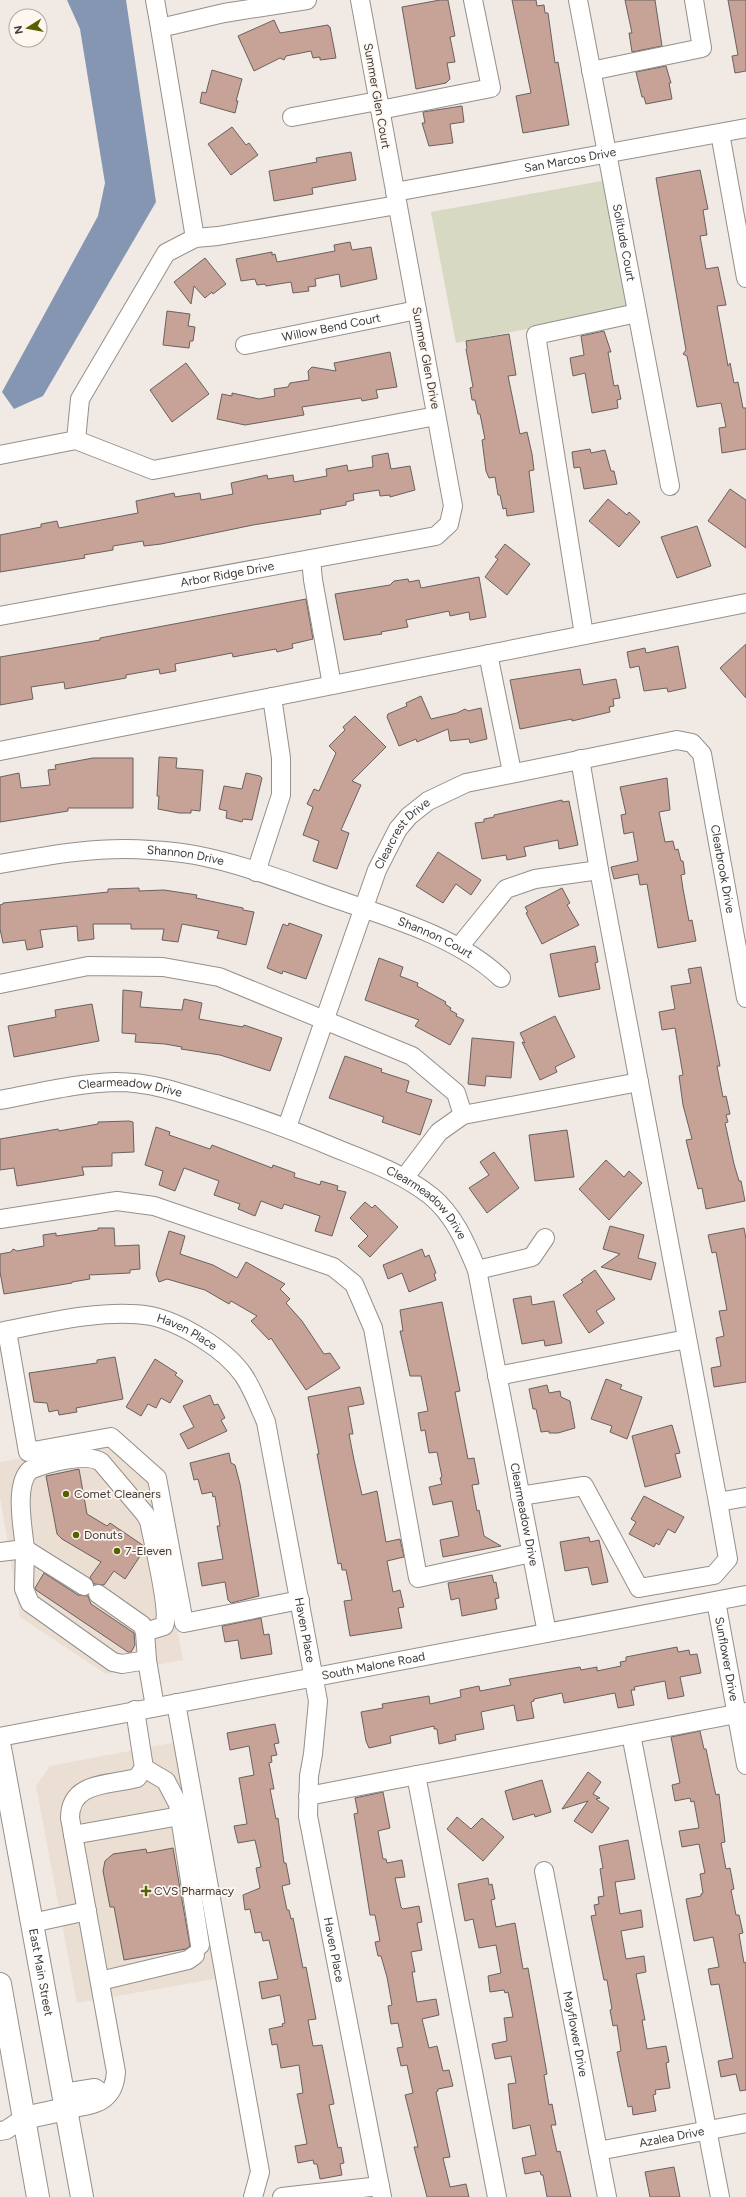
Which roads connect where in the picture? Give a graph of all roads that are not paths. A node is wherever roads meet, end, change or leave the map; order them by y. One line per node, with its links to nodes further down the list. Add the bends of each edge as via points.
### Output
1 (155, 0): 7 (street)
2 (307, 0): 7 (street, via 224,13)
3 (360, 0): 9 (street, Summer Glen Court)
4 (473, 0): 9 (street, via 491,88)
5 (578, 0): 8 (street, Solitude Court)
6 (694, 0): 8 (street, via 702,48)
7 (160, 28): 15 (street)
8 (591, 71): 13 (street, Solitude Court)
9 (379, 106): 10 (street); 14 (street, Summer Glen Court)
10 (292, 117)
11 (746, 128): 12 (street, San Marcos Drive)
12 (720, 133): 13 (street, San Marcos Drive); 16 (street)
13 (607, 153): 14 (street, San Marcos Drive); 18 (street, Solitude Court)
14 (396, 198): 15 (street, San Marcos Drive, via 218,236); 17 (street, Summer Glen Drive)
15 (195, 238): 21 (street, via 166,253 80,399)
16 (746, 278)
17 (417, 310): 19 (street, Willow Bend Court); 20 (street, Summer Glen Drive)
18 (637, 313): 23 (street, Solitude Court); 28 (street, via 536,335)
19 (245, 345)
20 (436, 416): 21 (street, via 153,470); 24 (street, Summer Glen Drive, via 453,506)
21 (76, 440): 22 (street)
22 (0, 455)
23 (670, 486)
24 (449, 524): 25 (street, Arbor Ridge Drive, via 436,536)
25 (311, 559): 27 (street, Arbor Ridge Drive); 30 (street)
26 (746, 603): 28 (street)
27 (0, 616)
28 (584, 635): 29 (street)
29 (488, 654): 30 (street); 35 (street)
30 (332, 685): 31 (street)
31 (272, 697): 33 (street); 38 (street, via 281,758 281,795)
32 (692, 743): 34 (street, Clearcrest Drive, via 677,740); 42 (street, Clearbrook Drive, via 702,754)
33 (0, 751)
34 (580, 760): 35 (street, Clearcrest Drive); 37 (street)
35 (512, 772): 39 (street, Clearcrest Drive, via 466,783 428,801 409,816 398,829 377,870)
36 (0, 864): 38 (street, Shannon Drive, via 63,853 114,849 148,850 194,855)
37 (599, 870): 40 (street, via 535,879 506,889); 46 (street)
38 (256, 872): 39 (street, Shannon Drive)
39 (364, 908): 40 (street, Shannon Court); 45 (street, Clearcrest Drive)
40 (459, 947): 41 (street, Shannon Court, via 485,962)
41 (501, 978)
42 (744, 978): 44 (street, Clearbrook Drive)
43 (0, 984): 45 (street, via 88,966 163,967 219,977)
44 (746, 998)
45 (324, 1019): 48 (street, via 412,1056 456,1093); 49 (street, Clearcrest Drive)
46 (639, 1082): 48 (street); 55 (street)
47 (0, 1100): 49 (street, Clearmeadow Drive, via 78,1085 116,1082 179,1092)
48 (463, 1114): 50 (street, via 439,1132)
49 (287, 1127): 50 (street, Clearmeadow Drive)
50 (405, 1177): 53 (street, Clearmeadow Drive, via 432,1198 450,1217 466,1243)
51 (0, 1219): 62 (street, via 117,1201 154,1206 333,1267 354,1284 373,1328 418,1578)
52 (545, 1238): 53 (street, via 532,1257)
53 (477, 1270): 56 (street, Clearmeadow Drive)
54 (3, 1331): 64 (street, Haven Place, via 96,1316 136,1314 170,1321 226,1355 243,1374 266,1422); 64 (street, via 28,1452 110,1437 158,1478 184,1623)
55 (688, 1339): 56 (street); 59 (street)
56 (497, 1376): 57 (street, Clearmeadow Drive)
57 (520, 1496): 59 (street, via 584,1486 639,1588 714,1575 728,1559); 62 (street, Clearmeadow Drive)
58 (746, 1497): 59 (street)
59 (718, 1502)
60 (25, 1549): 61 (street); 66 (street, via 142,1625); 66 (street, via 21,1496 25,1474 37,1467 86,1457 101,1462 137,1503 149,1521 166,1621 164,1626); 68 (street, via 24,1589 30,1603 113,1662 122,1664)
61 (0, 1552)
62 (531, 1553): 67 (street, Clearmeadow Drive)
63 (746, 1595): 65 (street, South Malone Road)
64 (300, 1600): 69 (street, Haven Place)
65 (716, 1601): 67 (street, South Malone Road); 73 (street, Sunflower Drive)
66 (145, 1632): 68 (street)
67 (547, 1633): 69 (street, South Malone Road)
68 (147, 1660): 71 (street)
69 (314, 1677): 70 (street, South Malone Road); 80 (street, Haven Place, via 318,1701)
70 (176, 1703): 71 (street, South Malone Road); 97 (street, via 260,2172)
71 (155, 1707): 72 (street, South Malone Road)
72 (135, 1710): 75 (street, South Malone Road); 78 (street)
73 (741, 1713): 74 (street); 77 (street, Sunflower Drive)
74 (631, 1734): 79 (street); 92 (street)
75 (0, 1738)
76 (0, 1748): 85 (main road, East Main Street)
77 (746, 1764)
78 (144, 1768): 81 (street, via 166,1781 178,1804); 82 (street, via 137,1778 85,1788 70,1807)
79 (416, 1775): 80 (street); 99 (street)
80 (308, 1796): 94 (street, Haven Place, via 308,1816)
81 (180, 1816): 82 (street); 86 (street, via 198,1950 188,1960)
82 (73, 1835): 84 (street)
83 (544, 1871): 93 (street, Mayflower Drive)
84 (87, 1911): 85 (street); 86 (street)
85 (32, 1923): 88 (main road, East Main Street)
86 (100, 1981): 88 (street, via 116,2072 112,2089 98,2104)
87 (0, 1984): 89 (main road)
88 (64, 2101): 89 (main road); 96 (main road, East Main Street)
89 (24, 2118): 91 (street); 95 (main road)
90 (746, 2123): 92 (street, Azalea Drive)
91 (0, 2131)
92 (708, 2131): 93 (street, Azalea Drive); 101 (street)
93 (598, 2151): 100 (street, Mayflower Drive)
94 (381, 2191): 98 (street)
95 (38, 2197)
96 (82, 2197)
97 (253, 2197)
98 (282, 2197)
99 (497, 2197)
100 (607, 2197)
101 (720, 2197)

